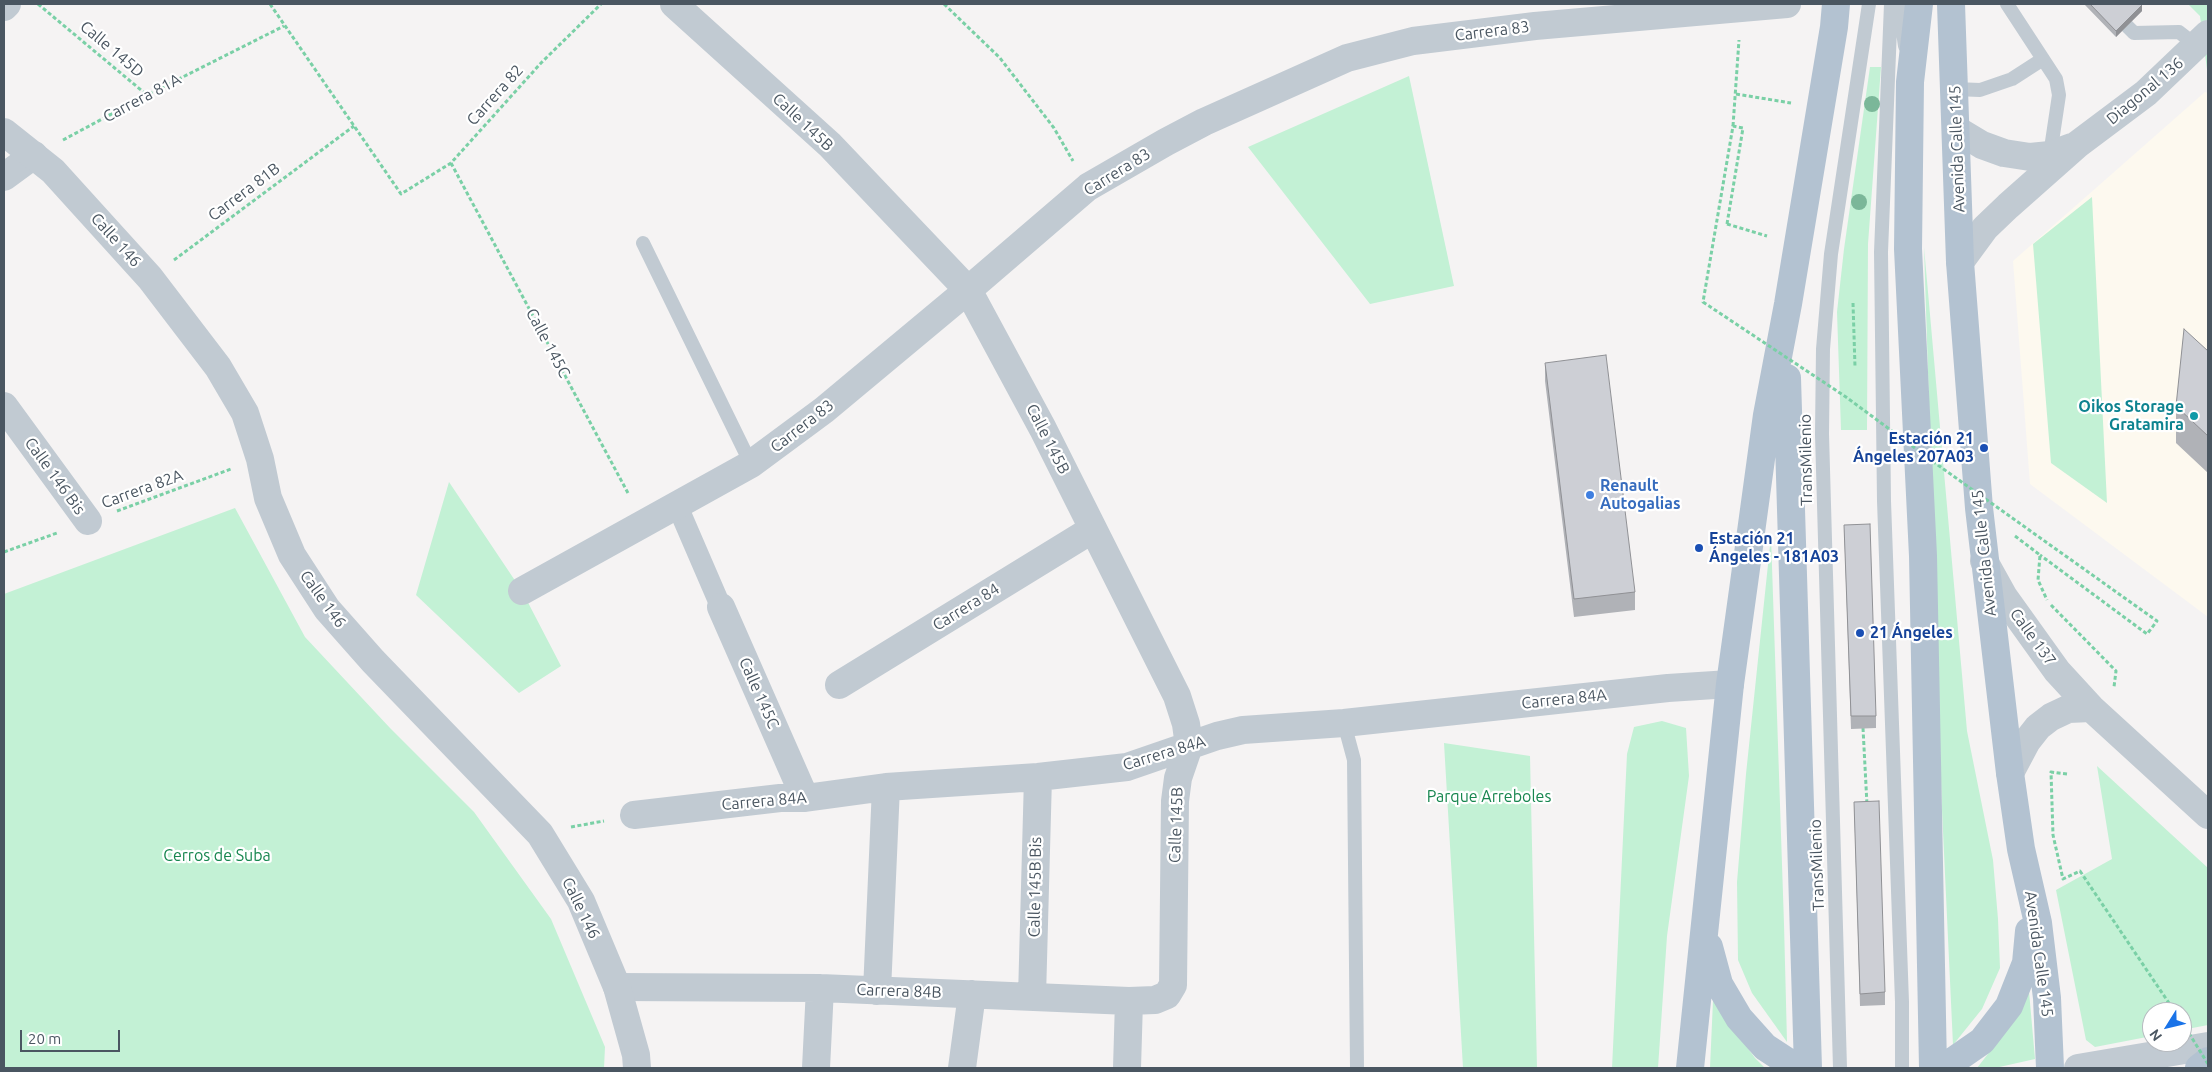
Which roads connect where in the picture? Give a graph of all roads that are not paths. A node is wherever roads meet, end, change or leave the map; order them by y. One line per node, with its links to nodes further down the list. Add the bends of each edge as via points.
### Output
1 (7, 4): 11 (street)
2 (674, 4): 25 (street, Calle 145B, via 830,145)
3 (1787, 4): 25 (street, Carrera 83, via 1535,26 1422,40 1347,58 1204,122 1088,187)
4 (1836, 4): 26 (main road)
5 (1869, 4): 65 (lane, TransMilenio, via 1831,254 1823,349 1822,434)
6 (1890, 4): 66 (lane, via 1882,252 1883,432)
7 (1899, 4): 15 (lane)
8 (1919, 4): 15 (main road)
9 (1951, 4): 16 (main road, Avenida Calle 145)
10 (2007, 4): 14 (lane)
11 (4, 7)
12 (2127, 26): 13 (lane, via 2134,33 2179,32)
13 (2203, 40): 19 (street, Diagonal 136, via 2146,93)
14 (2043, 59): 16 (lane, via 2012,79 1980,90); 21 (lane, via 2056,79 2059,95)
15 (1910, 82): 67 (main road, via 1908,249 1922,556)
16 (1955, 89): 17 (main road, Avenida Calle 145)
17 (1957, 130): 21 (street, Diagonal 136, via 2004,153 2030,157); 24 (main road, Avenida Calle 145)
18 (4, 132): 20 (street, Calle 146)
19 (2078, 144): 21 (street, Diagonal 136); 24 (street, Diagonal 136, via 1985,228)
20 (34, 155): 22 (street); 49 (street, Calle 146, via 53,171 150,278 218,367 245,413 268,498 292,555 327,610 540,834 581,901)
21 (2050, 155)
22 (4, 177)
23 (642, 243): 28 (lane)
24 (1960, 262): 32 (main road, Avenida Calle 145)
25 (968, 290): 28 (street, Carrera 83, via 824,410); 31 (street, Calle 145B)
26 (1788, 304): 35 (main road, via 1767,415); 64 (main road, via 1787,422)
27 (4, 406): 30 (street, Calle 146 Bis)
28 (751, 464): 29 (street, Carrera 83)
29 (677, 506): 33 (street, Carrera 83); 34 (street, Calle 145C)
30 (88, 521)
31 (1093, 529): 36 (street, Carrera 84); 39 (street, Calle 145B, via 1177,696)
32 (1984, 561): 37 (street, Calle 137, via 2039,648); 40 (main road, Avenida Calle 145)
33 (522, 591)
34 (721, 607): 43 (street, Calle 145C)
35 (1730, 684): 38 (street, Carrera 84A); 47 (main road)
36 (839, 685)
37 (2091, 708): 40 (street, via 2068,709 2038,727); 45 (street, Calle 137)
38 (1344, 723): 39 (street, Carrera 84A, via 1243,730); 61 (lane, via 1354,760)
39 (1189, 746): 41 (street, Carrera 84A, via 1127,767); 48 (street, Calle 145B, via 1178,778 1175,801)
40 (2010, 773): 46 (main road, Avenida Calle 145)
41 (1038, 777): 42 (street, Carrera 84A); 53 (street, Calle 145B Bis)
42 (886, 787): 43 (street, Carrera 84A); 51 (street)
43 (805, 798): 44 (street, Carrera 84A)
44 (634, 815)
45 (2208, 815)
46 (2021, 849): 68 (main road, via 2030,917 2026,963 2009,1006 1982,1041); 69 (main road, Avenida Calle 145, via 2040,942 2047,998)
47 (1708, 908): 62 (main road); 63 (main road, via 1709,947 1719,984 1739,1018 1765,1047)
48 (1173, 985): 54 (street, Carrera 84B, via 1167,995 1155,1000)
49 (617, 987): 50 (street, Carrera 84B); 57 (street, Calle 146)
50 (820, 988): 51 (street, Carrera 84B); 58 (street)
51 (877, 991): 52 (street, Carrera 84B)
52 (972, 994): 53 (street, Carrera 84B); 59 (street)
53 (1032, 997): 54 (street, Carrera 84B)
54 (1128, 1002): 60 (street)
55 (2208, 1046): 70 (street)
56 (2208, 1063): 71 (main road)
57 (637, 1068)
58 (816, 1068)
59 (962, 1068)
60 (1127, 1068)
61 (1357, 1068)
62 (1690, 1068)
63 (1797, 1068)
64 (1808, 1068)
65 (1840, 1068)
66 (1902, 1068)
67 (1933, 1068)
68 (1943, 1068)
69 (2050, 1068)
70 (2078, 1068)
71 (2199, 1068)

